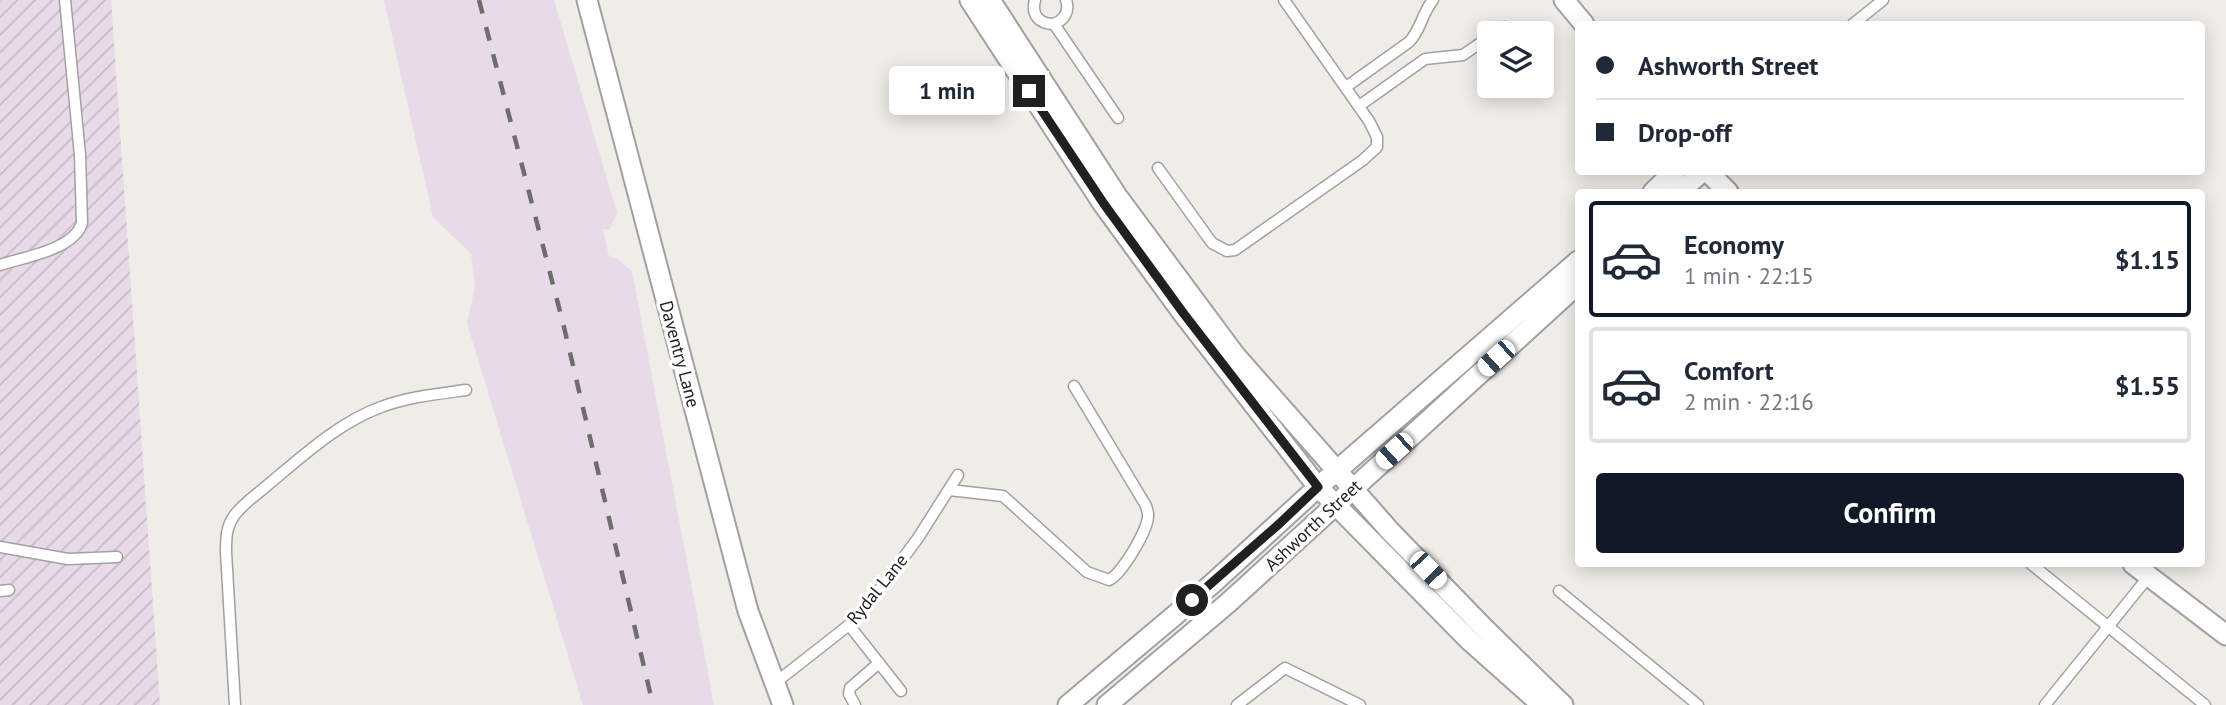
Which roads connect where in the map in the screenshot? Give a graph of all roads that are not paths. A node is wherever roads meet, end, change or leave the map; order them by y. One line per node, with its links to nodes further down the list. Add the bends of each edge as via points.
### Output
1 (65, 0): 26 (lane, via 82,223 61,246)
2 (587, 0): 46 (street, Daventry Lane, via 748,611)
3 (970, 0): 32 (street, via 1104,204)
4 (990, 0): 30 (street, via 1117,196 1235,355)
5 (1035, 0): 13 (lane, via 1036,16)
6 (1066, 0): 13 (lane, via 1065,17)
7 (1284, 0): 15 (lane)
8 (1433, 0): 15 (lane, via 1409,42)
9 (1564, 0): 11 (street)
10 (1883, 0): 12 (lane)
11 (1582, 21)
12 (1857, 21)
13 (1054, 24): 17 (lane)
14 (1477, 45): 16 (lane, via 1463,55 1418,63)
15 (1346, 87): 16 (lane)
16 (1359, 106): 18 (lane, via 1377,137 1373,151 1235,250 1212,243)
17 (1118, 118)
18 (1158, 168)
19 (1671, 175): 22 (street)
20 (1699, 175): 23 (street)
21 (1711, 175): 24 (street)
22 (1656, 189)
23 (1682, 189)
24 (1725, 189)
25 (1575, 264): 30 (street, Ashworth Street)
26 (0, 265)
27 (1575, 287): 33 (street, Ashworth Street)
28 (1074, 386): 34 (lane, via 1148,514 1117,577 1109,580 1087,572 1003,496)
29 (466, 390): 48 (lane, via 415,397 359,417 304,454 234,515 226,552)
30 (1337, 471): 32 (street, Ashworth Street); 33 (street)
31 (958, 475): 34 (lane, Rydal Lane)
32 (1318, 487): 35 (street); 51 (street, Ashworth Street)
33 (1353, 488): 35 (street, Ashworth Street); 56 (street)
34 (949, 490): 42 (lane, Rydal Lane, via 884,584)
35 (1335, 505): 52 (street, Ashworth Street); 55 (street, via 1470,641)
36 (0, 547): 37 (lane, via 60,558)
37 (117, 557)
38 (2035, 567): 43 (lane)
39 (2137, 567): 40 (street)
40 (2149, 576): 43 (lane); 44 (street)
41 (1559, 591): 57 (lane)
42 (849, 625): 45 (lane); 46 (lane, Rydal Lane)
43 (2109, 626): 58 (lane); 59 (lane)
44 (2226, 635)
45 (879, 663): 47 (lane); 50 (lane, via 850,688)
46 (775, 683): 49 (street, Daventry Lane)
47 (901, 691)
48 (235, 705)
49 (783, 705)
50 (855, 705)
51 (1068, 705)
52 (1107, 705)
53 (1237, 705): 54 (lane, via 1285,668)
54 (1360, 705)
55 (1542, 705)
56 (1563, 705)
57 (1698, 705)
58 (2045, 705)
59 (2206, 705)

